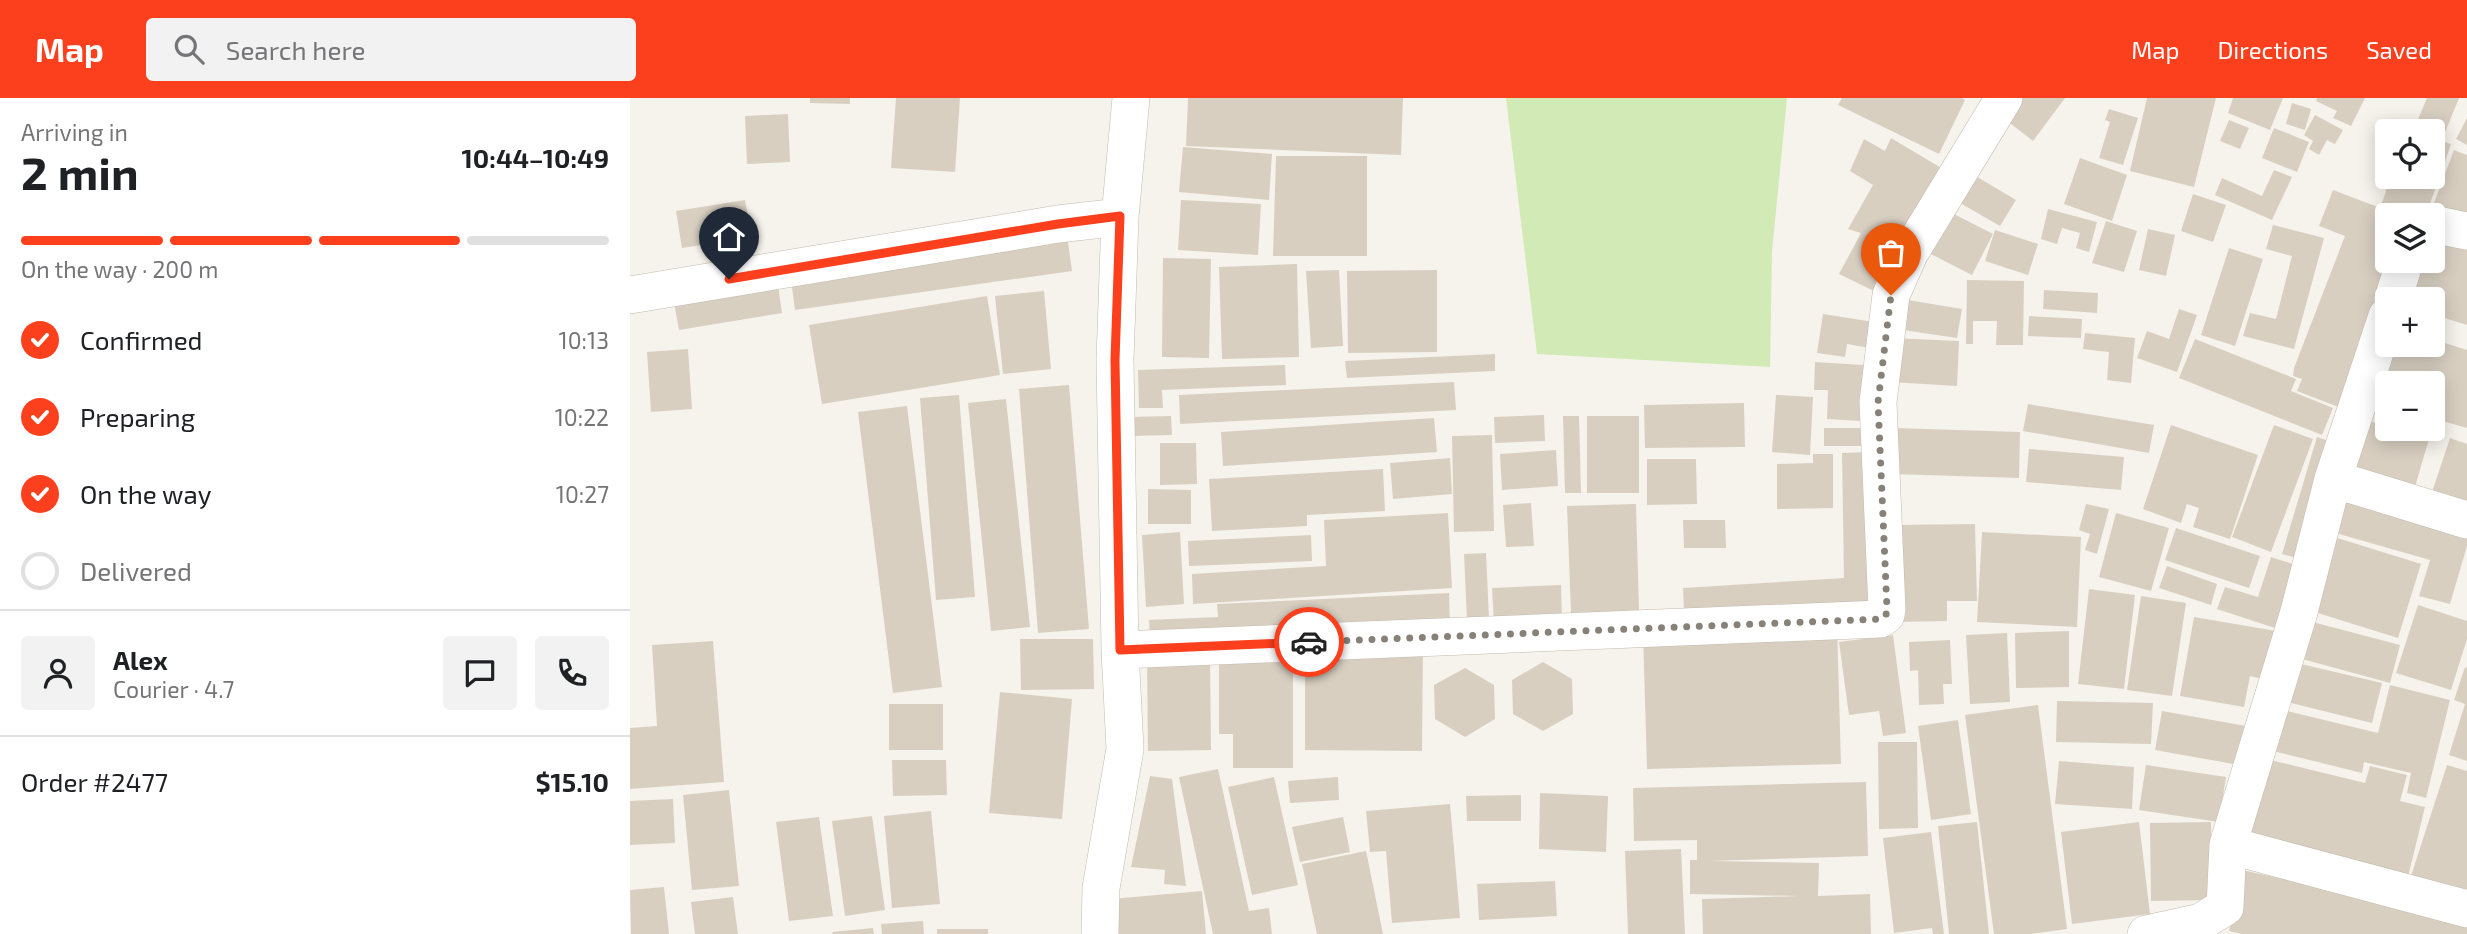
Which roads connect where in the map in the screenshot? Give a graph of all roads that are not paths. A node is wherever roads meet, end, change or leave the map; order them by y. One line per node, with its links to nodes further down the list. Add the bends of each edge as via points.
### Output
1 (1131, 98): 3 (street)
2 (2004, 98): 10 (street, via 1909,254 1891,295 1878,402 1887,609 1880,619)
3 (1120, 216): 6 (street); 10 (street, via 1115,360)
4 (2445, 227): 5 (street)
5 (2467, 231)
6 (630, 295)
7 (2375, 352): 8 (street)
8 (2333, 480): 9 (street); 11 (street)
9 (2467, 520)
10 (1120, 650): 13 (street, via 1125,749 1101,888)
11 (2228, 845): 12 (street); 14 (street, via 2225,907 2201,922)
12 (2467, 909)
13 (1100, 934)
14 (2146, 934)

